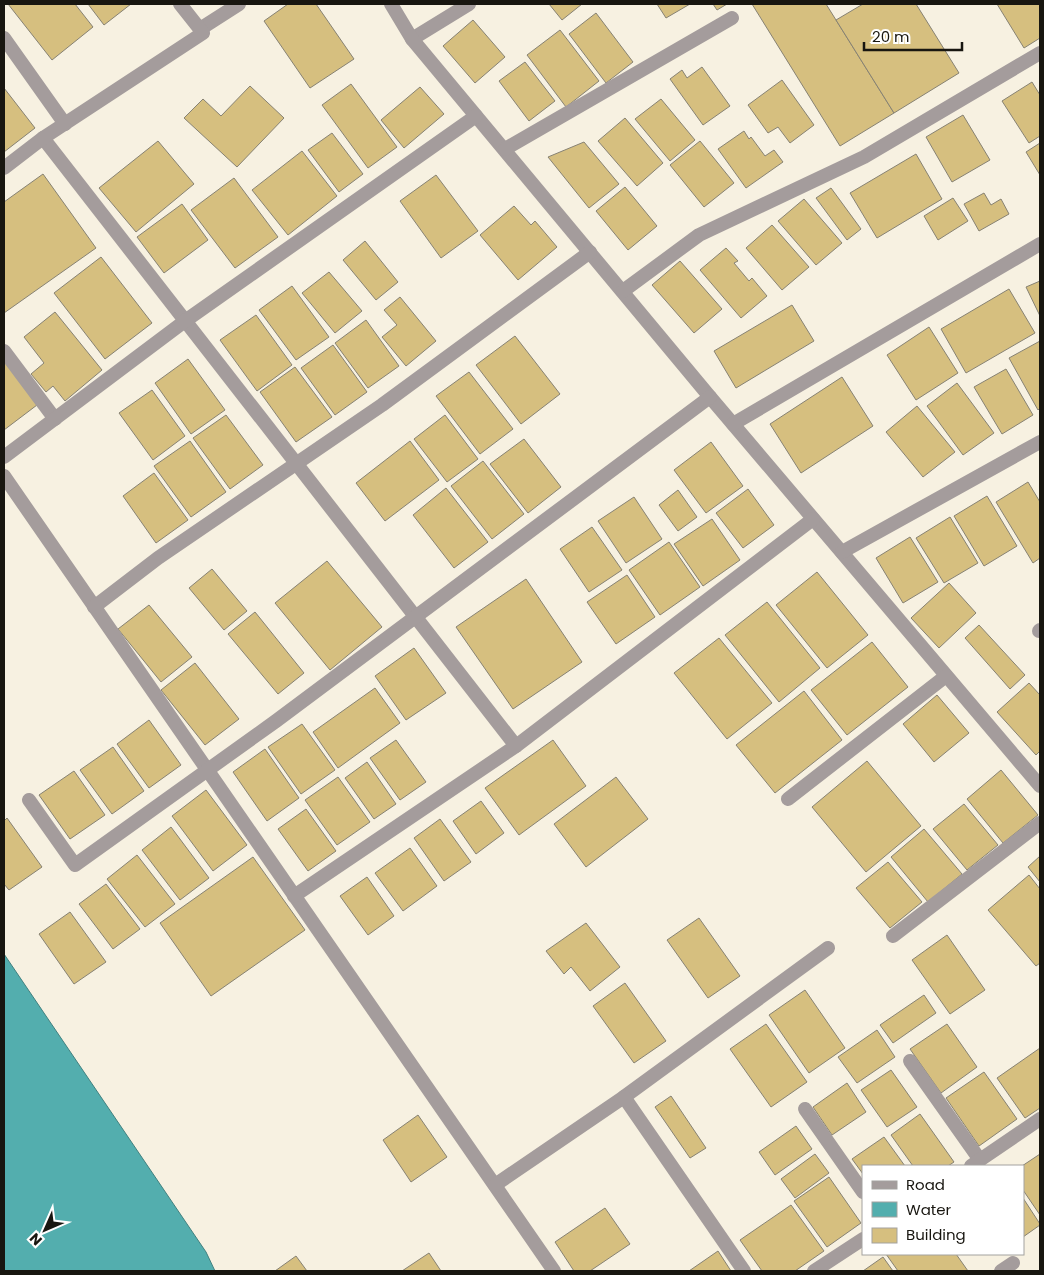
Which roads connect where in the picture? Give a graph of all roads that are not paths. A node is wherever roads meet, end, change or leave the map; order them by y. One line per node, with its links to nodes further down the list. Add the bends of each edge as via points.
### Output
1 (180, 4): 6 (street)
2 (239, 4): 6 (street)
3 (391, 4): 8 (street)
4 (469, 4): 8 (street)
5 (732, 18): 13 (street)
6 (200, 29): 11 (street, via 203,33)
7 (4, 38): 11 (street)
8 (412, 39): 10 (street)
9 (1040, 53): 17 (street, via 864,157 699,236)
10 (476, 116): 13 (street); 18 (street)
11 (65, 124): 12 (street)
12 (43, 138): 14 (street); 18 (street)
13 (505, 149): 16 (street)
14 (4, 168)
15 (1040, 244): 22 (street)
16 (590, 252): 17 (street); 25 (street)
17 (623, 291): 20 (street)
18 (185, 321): 21 (street); 25 (street)
19 (4, 351): 21 (street)
20 (710, 397): 22 (street); 30 (street)
21 (55, 419): 24 (street)
22 (733, 424): 27 (street)
23 (1040, 442): 28 (street)
24 (4, 457)
25 (297, 464): 29 (street, via 158,558); 30 (street)
26 (4, 476): 29 (street)
27 (813, 519): 28 (street); 32 (street)
28 (842, 552): 31 (street)
29 (94, 607): 33 (street)
30 (415, 617): 32 (street); 33 (street)
31 (946, 676): 34 (street); 35 (street)
32 (516, 746): 38 (street)
33 (208, 771): 36 (street, via 75,865); 38 (street)
34 (1040, 786)
35 (788, 799)
36 (30, 800)
37 (1040, 823): 39 (street)
38 (294, 896): 46 (street)
39 (893, 936)
40 (828, 948): 42 (street)
41 (910, 1061): 45 (street)
42 (624, 1097): 46 (street); 51 (street)
43 (805, 1109): 47 (street)
44 (1040, 1120): 45 (street)
45 (975, 1163)
46 (495, 1185): 50 (street)
47 (862, 1191)
48 (862, 1240): 52 (street)
49 (1013, 1263): 53 (street)
50 (554, 1271)
51 (744, 1271)
52 (814, 1271)
53 (1001, 1271)

